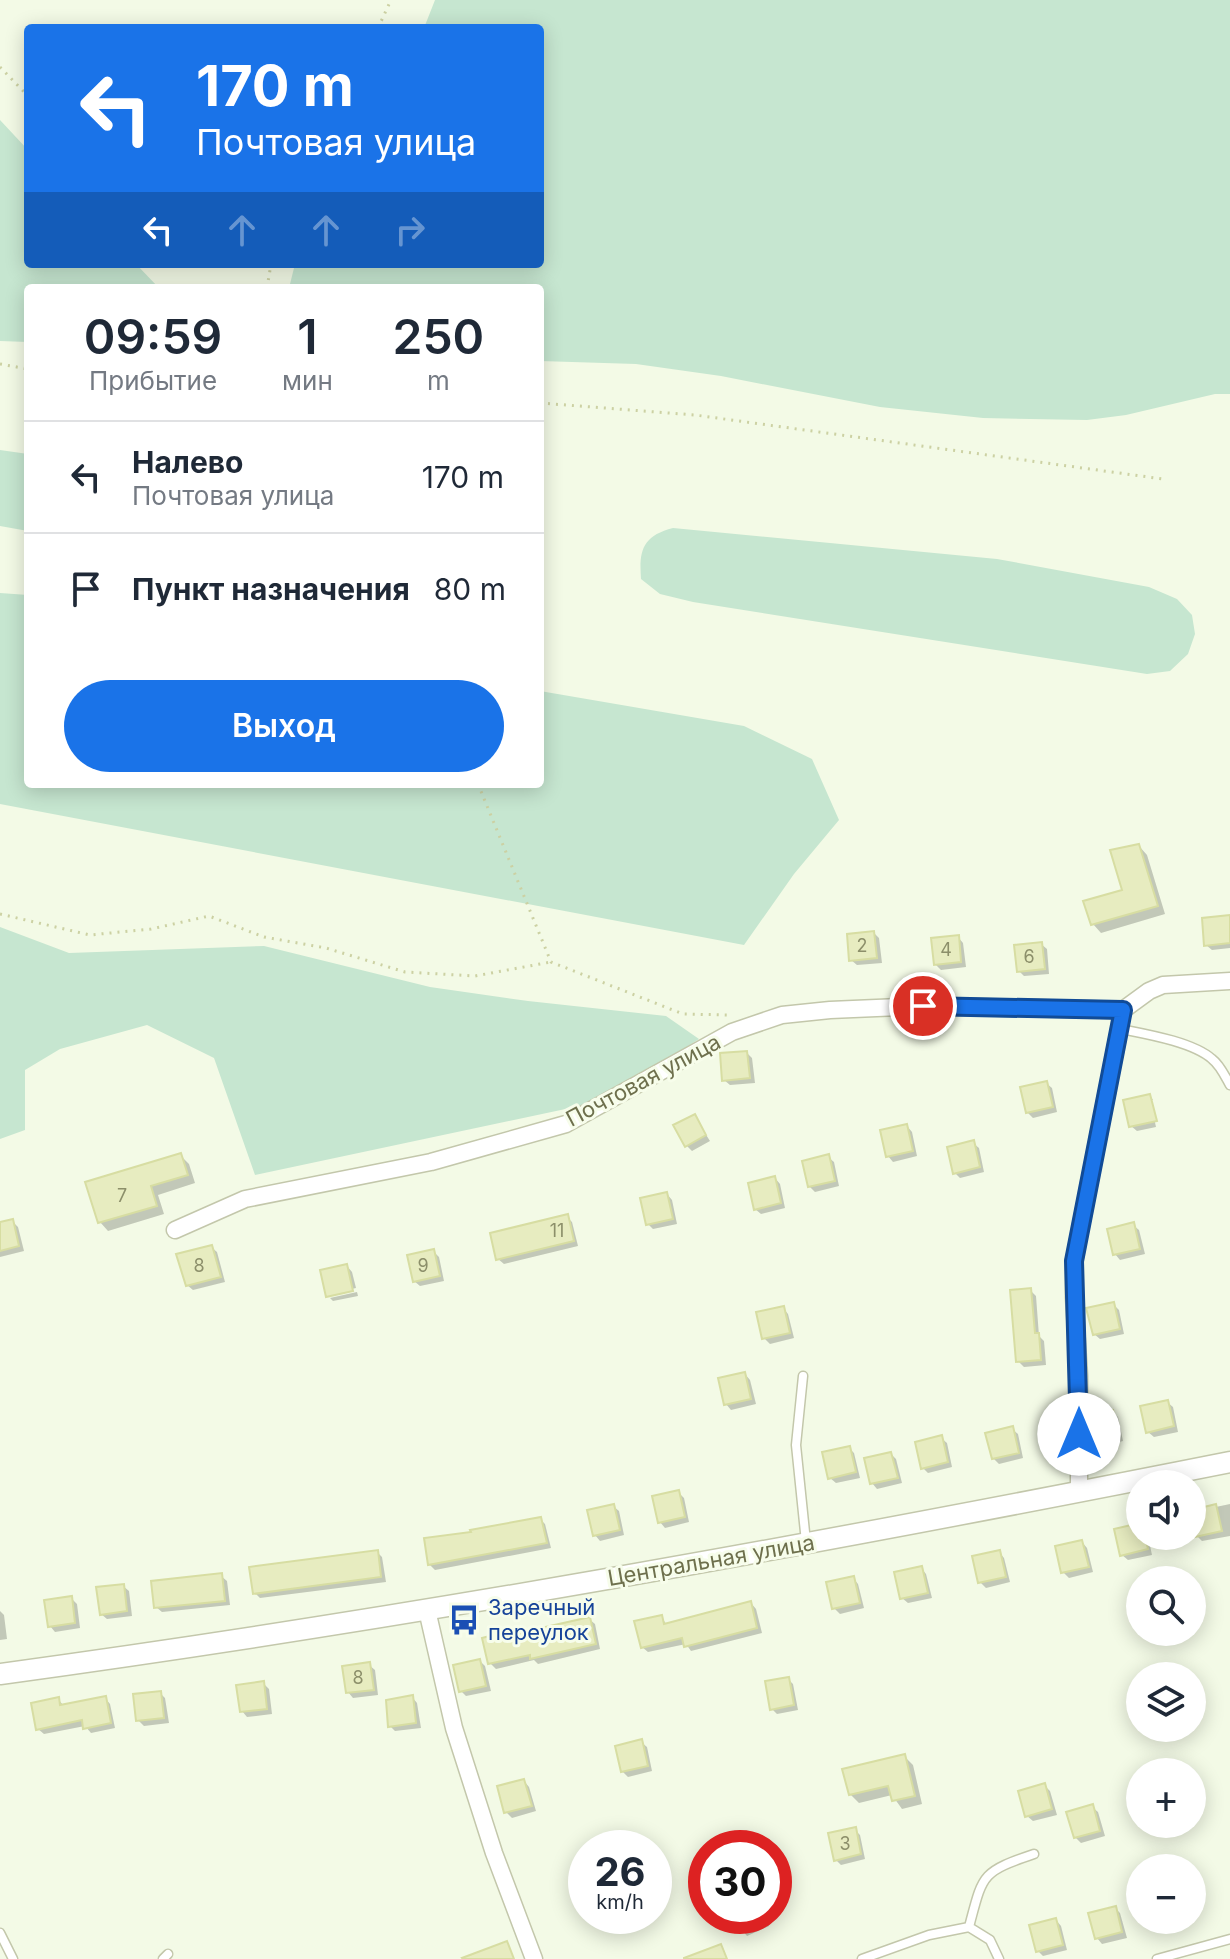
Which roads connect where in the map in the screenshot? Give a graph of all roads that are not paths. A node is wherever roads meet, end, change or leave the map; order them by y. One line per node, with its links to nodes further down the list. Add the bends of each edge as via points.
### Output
1 (1230, 981): 2 (street, via 1163,985)
2 (1123, 1010): 3 (street); 5 (street, Почтовая улица, via 923,1006 782,1015 732,1032 566,1124 431,1162 245,1199)
3 (1121, 1029): 4 (lane, via 1207,1055); 8 (street, via 1074,1261)
4 (1230, 1085)
5 (175, 1230)
6 (803, 1376): 9 (lane, via 796,1445)
7 (1230, 1462): 8 (street, Центральная улица)
8 (1079, 1492): 9 (street, Центральная улица)
9 (806, 1543): 10 (street, Центральная улица)
10 (427, 1610): 11 (street, Центральная улица); 17 (street, via 454,1728)
11 (0, 1674)
12 (1034, 1854): 13 (lane, via 1001,1865 983,1880)
13 (969, 1927): 18 (lane); 19 (lane, via 990,1940)
14 (0, 1933): 16 (lane)
15 (1230, 1939): 20 (lane)
16 (13, 1959)
17 (534, 1959)
18 (862, 1959)
19 (999, 1959)
20 (1157, 1959)

